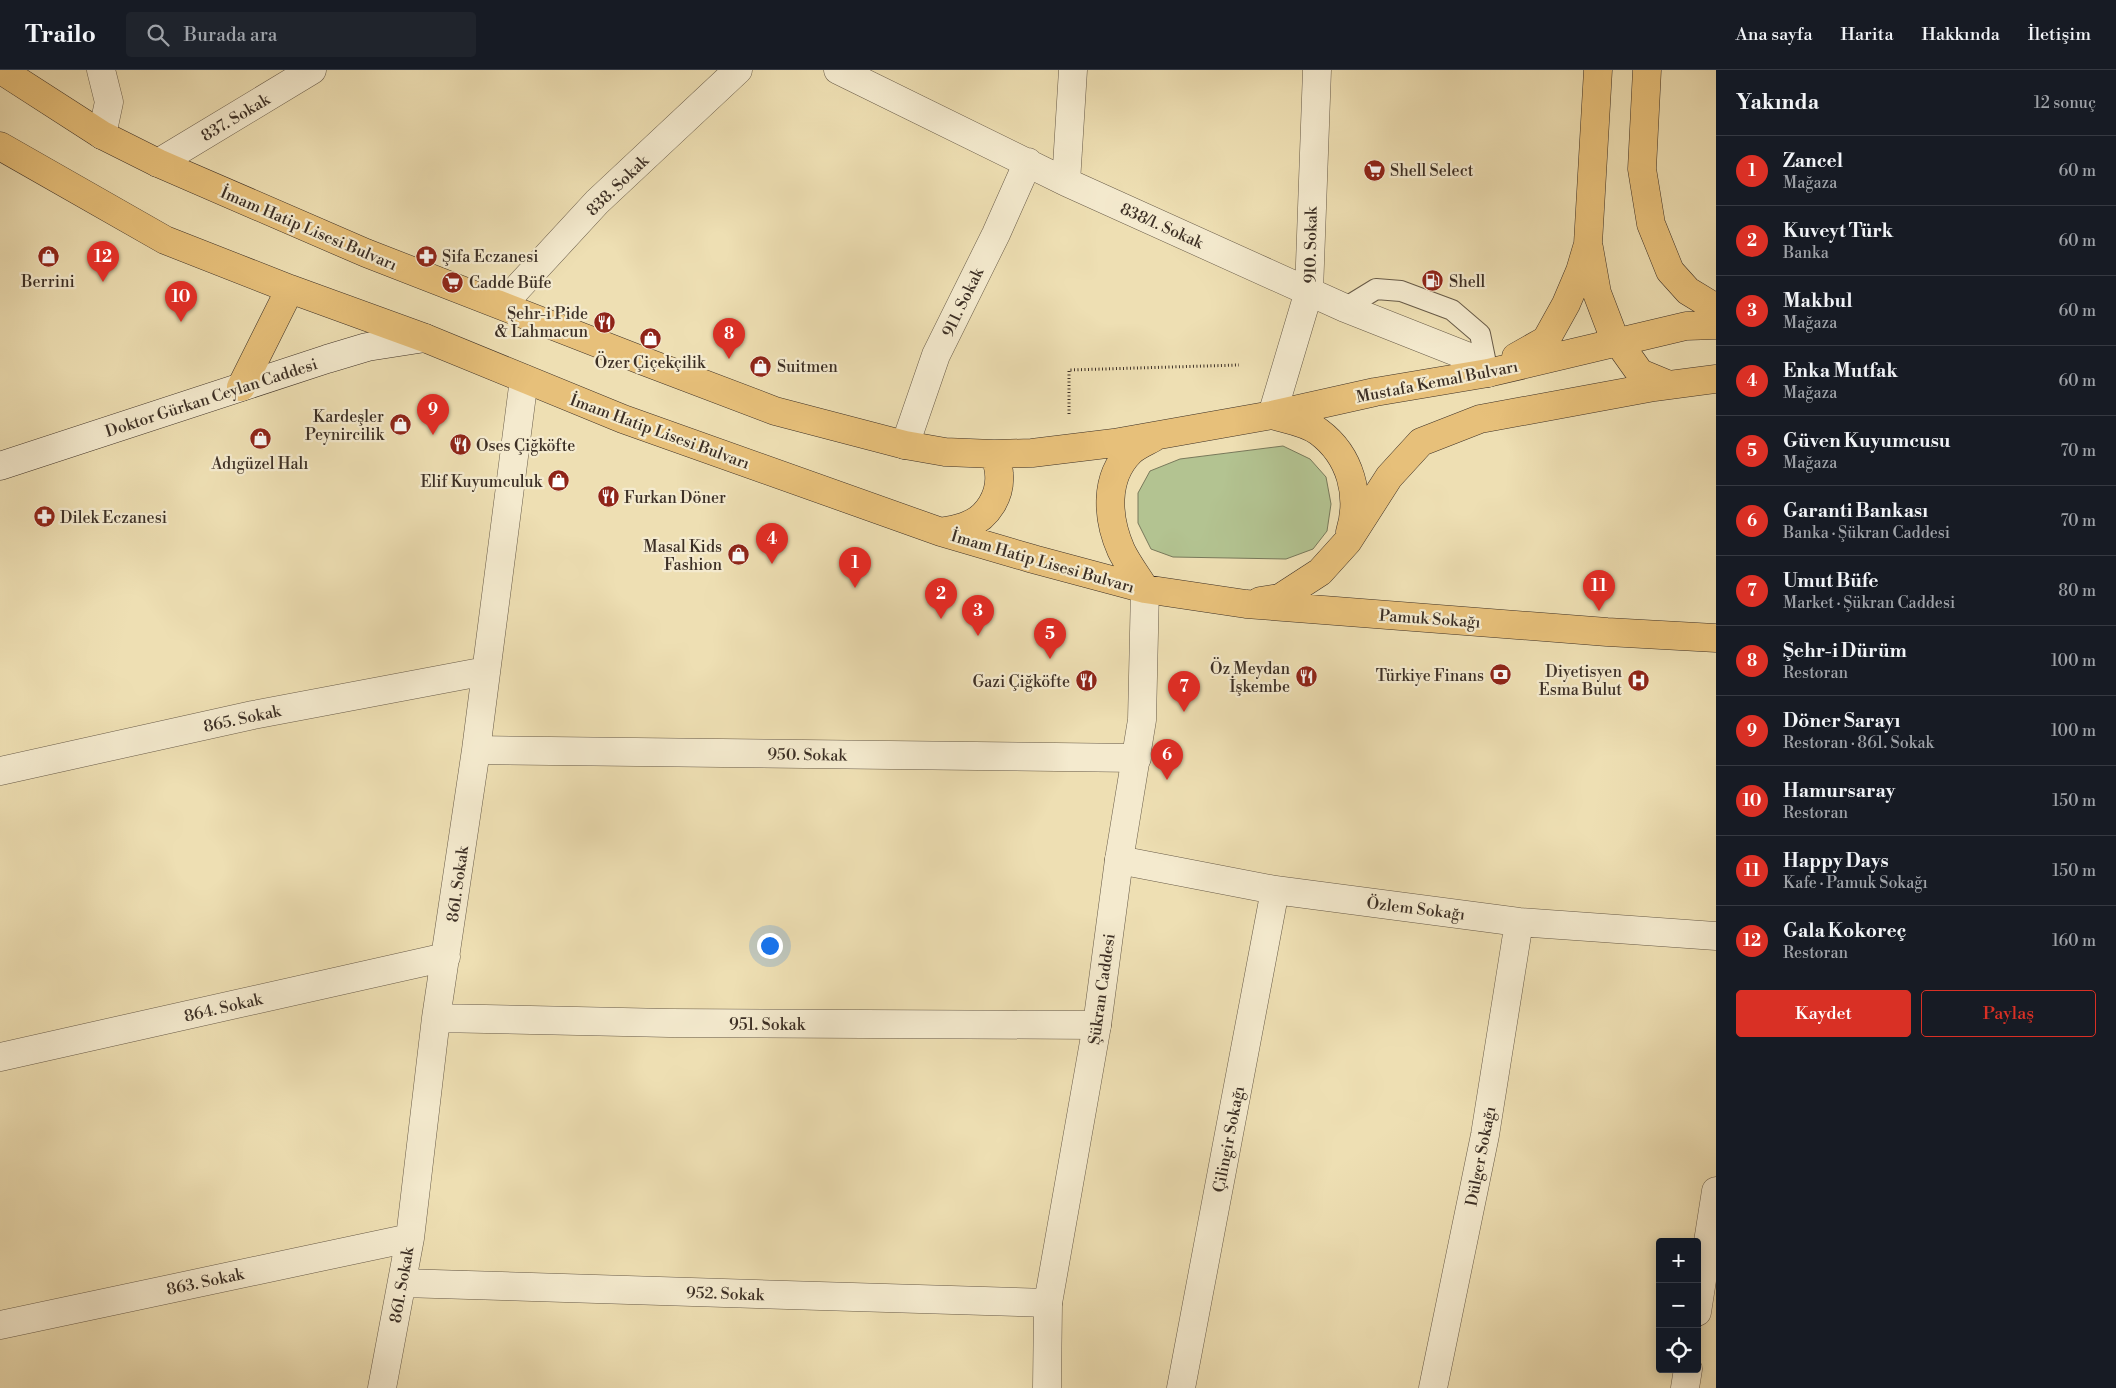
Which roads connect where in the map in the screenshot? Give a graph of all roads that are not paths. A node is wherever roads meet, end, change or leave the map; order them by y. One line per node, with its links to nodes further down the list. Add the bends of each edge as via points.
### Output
1 (0, 70): 10 (main road, İmam Hatip Lisesi Bulvarı)
2 (101, 70): 10 (street, via 108,102)
3 (312, 70): 13 (street, 837. Sokak)
4 (738, 70): 18 (street, 838. Sokak, via 597,202)
5 (838, 70): 12 (street, 838/1. Sokak)
6 (1073, 70): 14 (street)
7 (1317, 70): 17 (street, 910. Sokak)
8 (1598, 70): 15 (main road)
9 (1647, 70): 20 (main road, via 1642,169 1652,224 1670,270 1688,291)
10 (102, 135): 13 (main road, İmam Hatip Lisesi Bulvarı)
11 (0, 146): 16 (main road, İmam Hatip Lisesi Bulvarı, via 165,240)
12 (1028, 162): 14 (street, 838/1. Sokak); 31 (street, 911. Sokak, via 936,355)
13 (158, 163): 18 (main road, İmam Hatip Lisesi Bulvarı, via 366,253)
14 (1066, 182): 17 (street, 838/1. Sokak)
15 (1588, 244): 23 (main road, via 1597,293); 24 (main road, via 1566,304 1546,340)
16 (290, 289): 22 (main road, İmam Hatip Lisesi Bulvarı); 28 (main road)
17 (1309, 291): 19 (street, 838/1. Sokak); 29 (street, 910. Sokak)
18 (502, 305): 31 (main road, İmam Hatip Lisesi Bulvarı, via 775,411)
19 (1345, 308): 24 (street, 838/1. Sokak, via 1469,357); 24 (lane, via 1376,289 1401,291 1452,310 1480,334)
20 (1716, 308)
21 (1716, 325): 23 (main road, Mustafa Kemal Bulvarı, via 1686,326)
22 (425, 338): 25 (main road, İmam Hatip Lisesi Bulvarı); 28 (street, Doktor Gürkan Ceylan Caddesi, via 367,347)
23 (1618, 342): 24 (main road, Mustafa Kemal Bulvarı); 27 (main road, via 1640,373)
24 (1488, 373): 29 (main road, Mustafa Kemal Bulvarı, via 1375,392)
25 (524, 379): 34 (main road, İmam Hatip Lisesi Bulvarı, via 623,419); 39 (street, 861. Sokak)
26 (1716, 379): 27 (main road)
27 (1669, 385): 35 (main road, via 1480,419 1421,442 1389,477)
28 (241, 386): 33 (street, Doktor Gürkan Ceylan Caddesi)
29 (1272, 415): 30 (main road, Mustafa Kemal Bulvarı); 35 (main road, via 1319,432 1335,448 1353,482 1355,508)
30 (1156, 435): 32 (main road, İmam Hatip Lisesi Bulvarı, via 1069,449); 36 (main road, via 1131,452 1116,471 1109,497 1112,523 1121,550)
31 (905, 445): 32 (main road, İmam Hatip Lisesi Bulvarı, via 945,452)
32 (994, 454): 34 (main road, via 999,474 993,503 984,515 968,525)
33 (0, 466)
34 (941, 532): 36 (main road, İmam Hatip Lisesi Bulvarı)
35 (1348, 541): 37 (main road, via 1320,572 1280,598)
36 (1145, 589): 37 (main road, Pamuk Sokağı); 41 (street, Şükran Caddesi, via 1142,720)
37 (1246, 604): 38 (main road, Pamuk Sokağı)
38 (1716, 638)
39 (486, 671): 40 (street, 861. Sokak); 42 (street, 865. Sokak, via 252,715)
40 (476, 750): 41 (street, 950. Sokak); 47 (street, 861. Sokak)
41 (1137, 758): 43 (street, Şükran Caddesi)
42 (0, 771)
43 (1119, 860): 44 (street, Özlem Sokağı); 49 (street, Şükran Caddesi)
44 (1275, 890): 45 (street, Özlem Sokağı); 60 (street, Çilingir Sokağı)
45 (1519, 922): 46 (street, Özlem Sokağı); 61 (street, Dülger Sokağı, via 1485,1135)
46 (1716, 936)
47 (446, 957): 48 (street, 861. Sokak); 50 (street, 864. Sokak)
48 (436, 1018): 49 (street, 951. Sokak, via 669,1023); 52 (street, 861. Sokak)
49 (1097, 1024): 55 (street, Şükran Caddesi)
50 (0, 1057)
51 (1716, 1191): 54 (street)
52 (410, 1238): 53 (street, 861. Sokak); 56 (street, 863. Sokak)
53 (402, 1283): 55 (street, 952. Sokak); 58 (street, 861. Sokak)
54 (1701, 1287)
55 (1048, 1304): 59 (street, Şükran Caddesi)
56 (0, 1325)
57 (1687, 1373): 62 (street)
58 (382, 1388)
59 (1047, 1388)
60 (1181, 1388)
61 (1433, 1388)
62 (1685, 1388)

